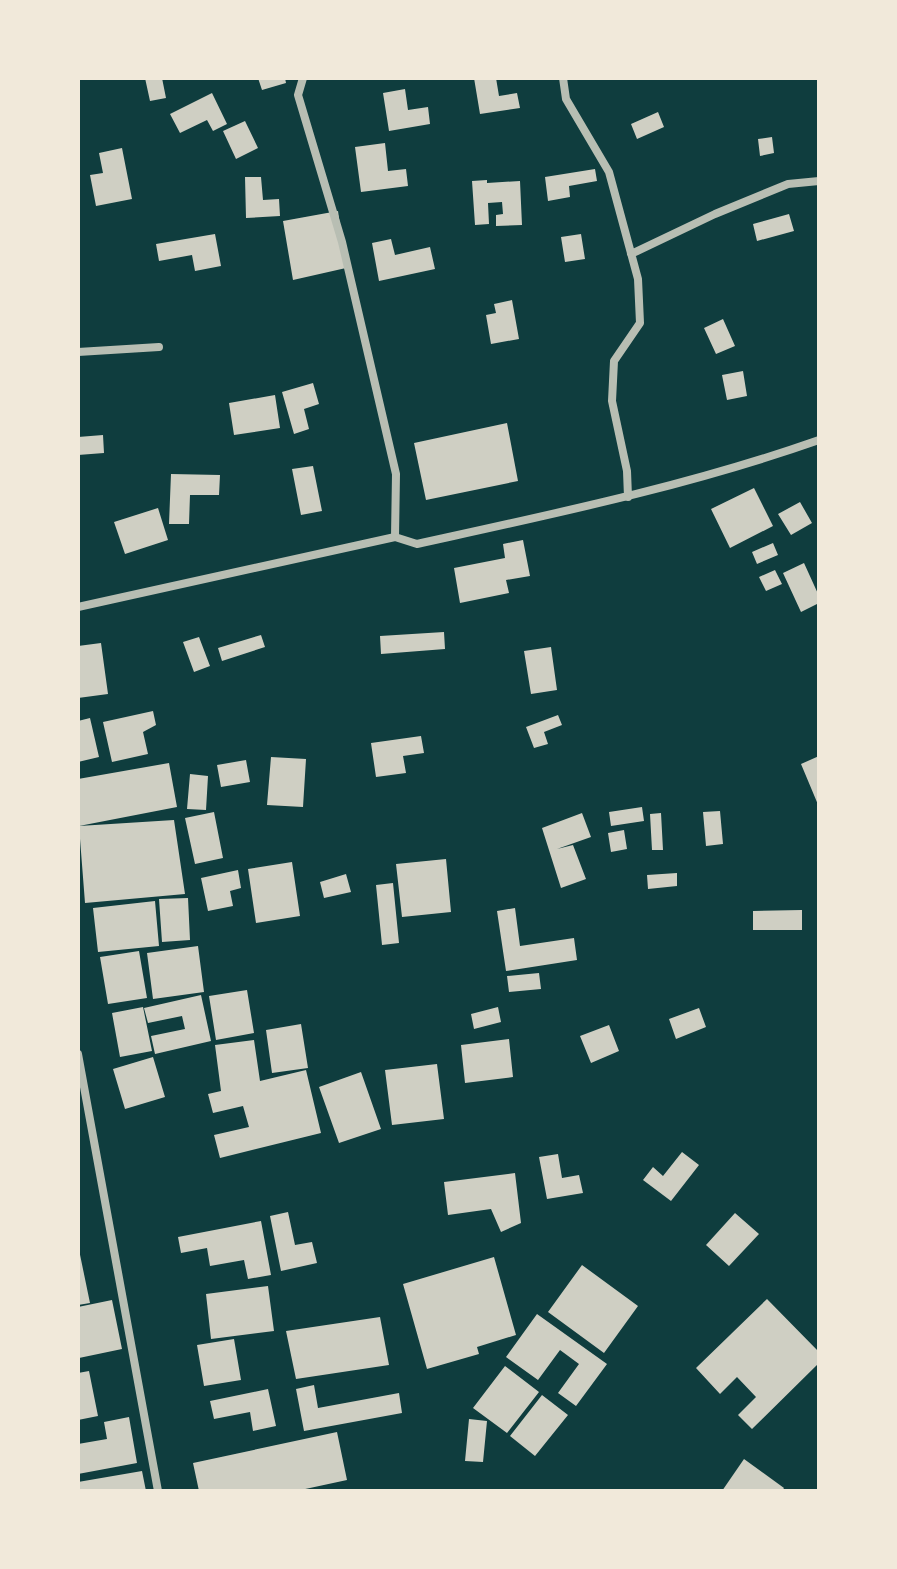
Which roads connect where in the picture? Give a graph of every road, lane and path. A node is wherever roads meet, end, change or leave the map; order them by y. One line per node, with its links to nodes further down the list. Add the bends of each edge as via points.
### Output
1 (303, 78): 9 (street, via 298,95 342,242 396,474)
2 (563, 78): 4 (street, via 566,99 609,172)
3 (819, 181): 4 (street, via 788,184)
4 (631, 254): 8 (street, via 640,323 614,361 612,401)
5 (159, 347): 6 (street)
6 (78, 352)
7 (819, 440): 8 (street)
8 (628, 497): 9 (street, via 417,544)
9 (395, 537): 10 (street)
10 (78, 607)
11 (78, 1054): 12 (street)
12 (158, 1491)

